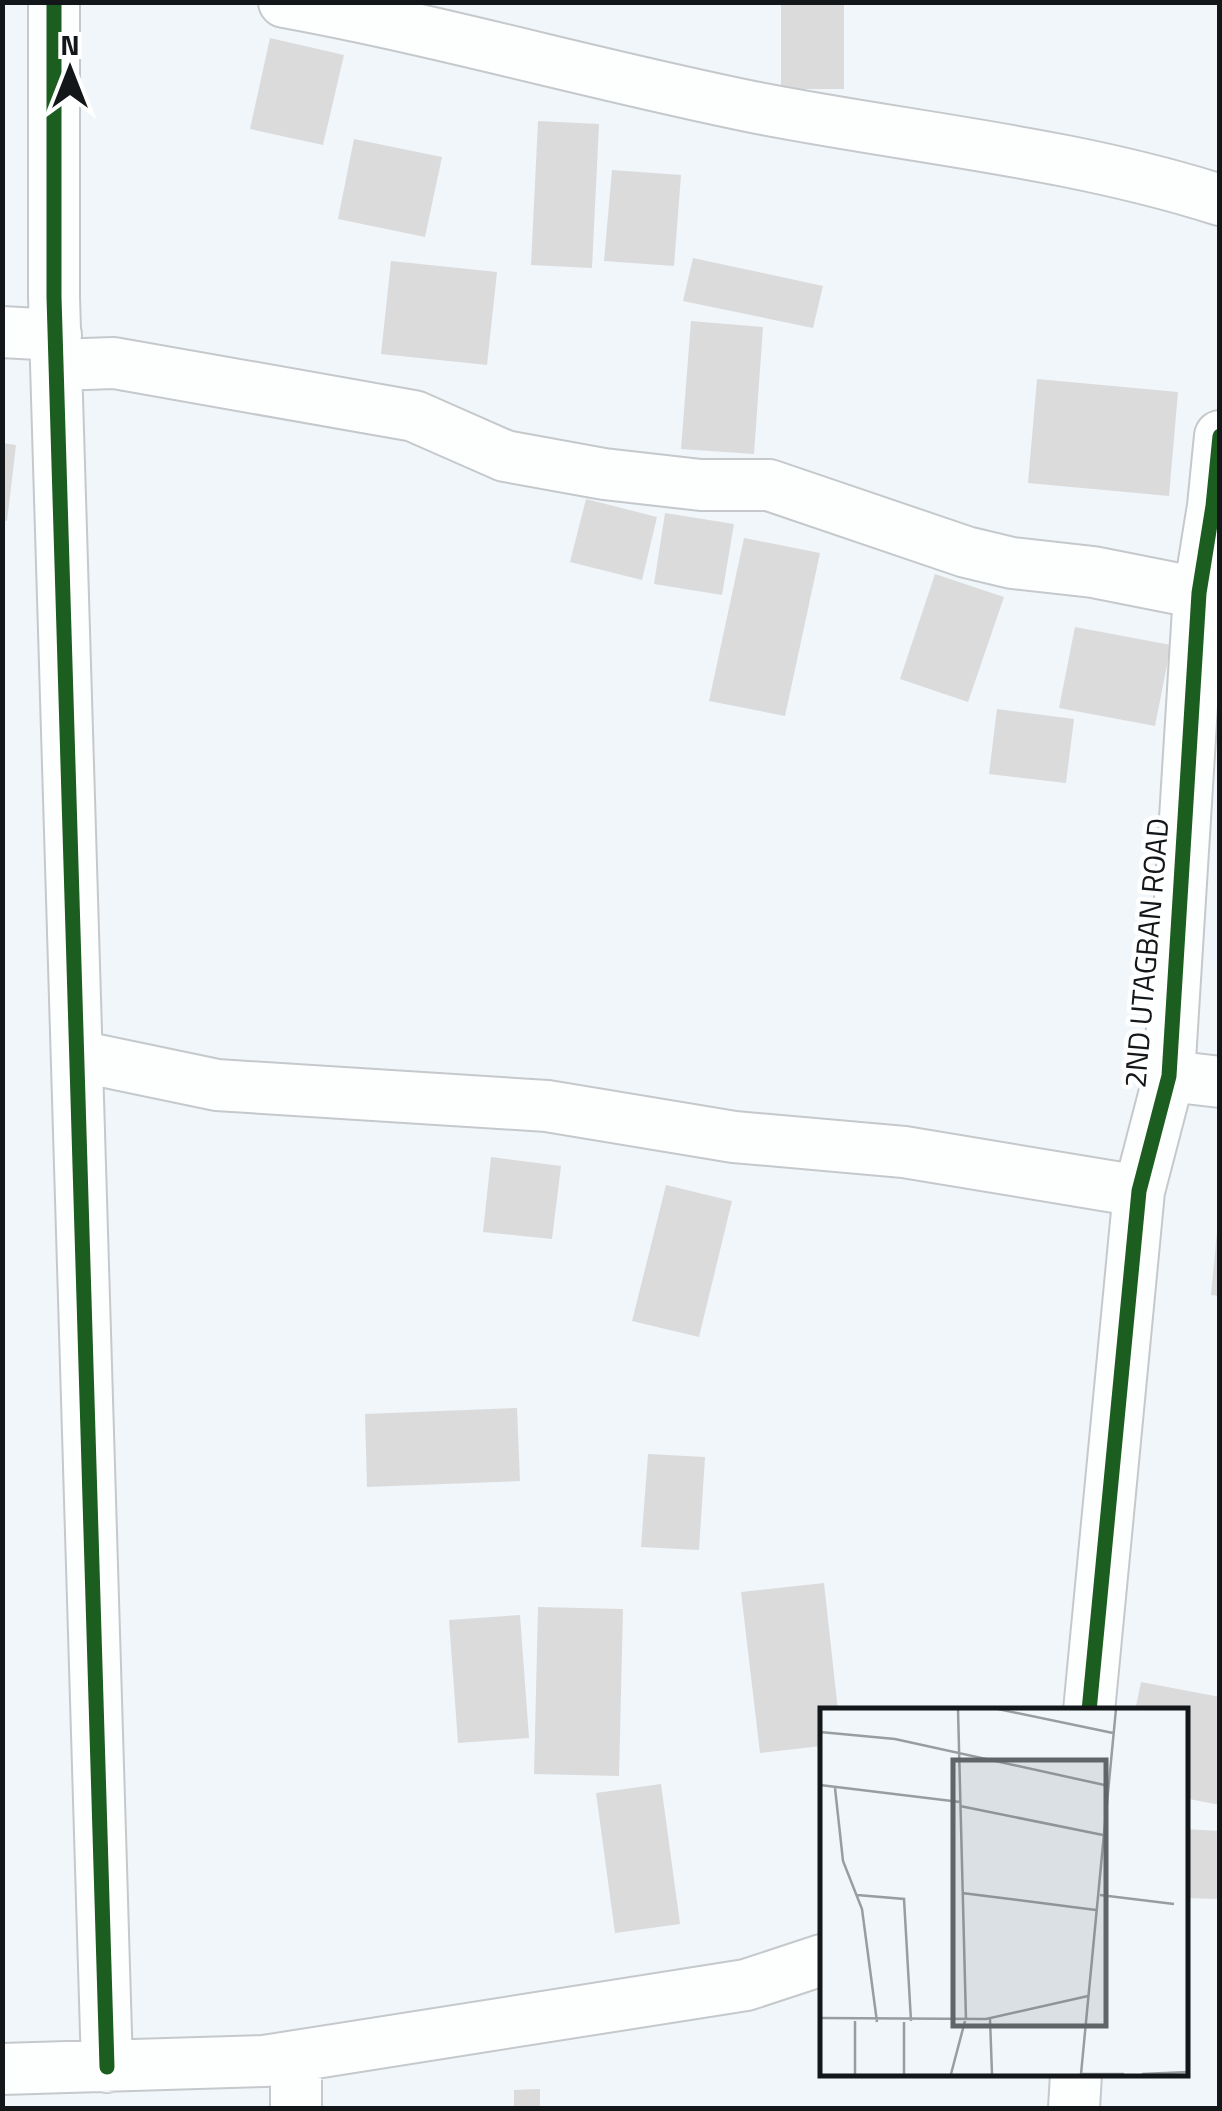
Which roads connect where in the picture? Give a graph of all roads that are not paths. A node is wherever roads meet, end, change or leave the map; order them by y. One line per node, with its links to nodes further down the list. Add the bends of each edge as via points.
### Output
1 (54, 2): 5 (street)
2 (284, 2): 3 (street, via 740,104 1147,179)
3 (1220, 200)
4 (2, 332): 5 (street)
5 (56, 350): 7 (street, via 414,416 505,456 701,485 769,485 966,552); 8 (street)
6 (1220, 436): 7 (street, 2ND UTAGBAN ROAD)
7 (1199, 593): 9 (street, 2ND UTAGBAN ROAD)
8 (78, 1056): 11 (street, via 217,1085 547,1106 734,1137 904,1152); 15 (street)
9 (1169, 1076): 10 (street); 11 (street, 2ND UTAGBAN ROAD)
10 (1220, 1082)
11 (1139, 1191): 12 (street, 2ND UTAGBAN ROAD)
12 (1088, 1708)
13 (820, 1961): 14 (street, via 746,1985)
14 (296, 2056): 15 (street); 19 (street)
15 (107, 2067): 16 (street); 18 (street)
16 (2, 2069)
17 (1076, 2076): 20 (street)
18 (81, 2108)
19 (296, 2108)
20 (1074, 2108)

